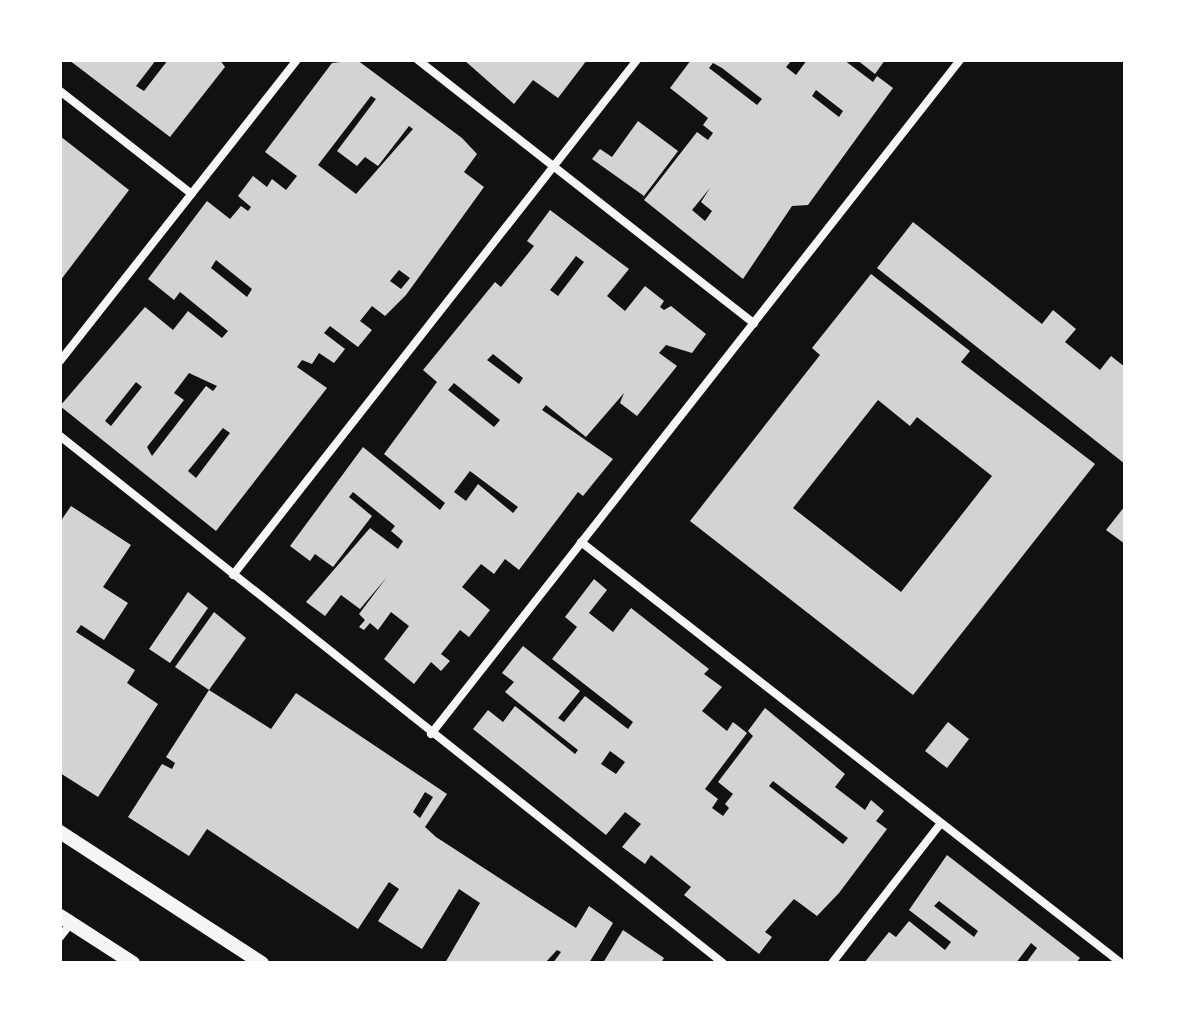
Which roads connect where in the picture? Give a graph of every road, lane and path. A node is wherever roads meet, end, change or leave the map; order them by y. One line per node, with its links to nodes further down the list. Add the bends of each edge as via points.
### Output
1 (297, 60): 7 (street)
2 (418, 60): 6 (street)
3 (637, 60): 6 (street)
4 (960, 60): 8 (street)
5 (60, 91): 7 (street)
6 (553, 167): 8 (street); 12 (street)
7 (192, 194): 9 (street)
8 (754, 323): 11 (street)
9 (60, 361)
10 (60, 436): 12 (street)
11 (581, 542): 13 (street); 14 (street)
12 (233, 575): 13 (street)
13 (431, 734): 20 (street)
14 (941, 823): 21 (street); 22 (street)
15 (60, 832): 19 (street)
16 (66, 919): 17 (street); 18 (street)
17 (60, 937)
18 (133, 963)
19 (262, 963)
20 (723, 963)
21 (832, 963)
22 (1121, 963)

